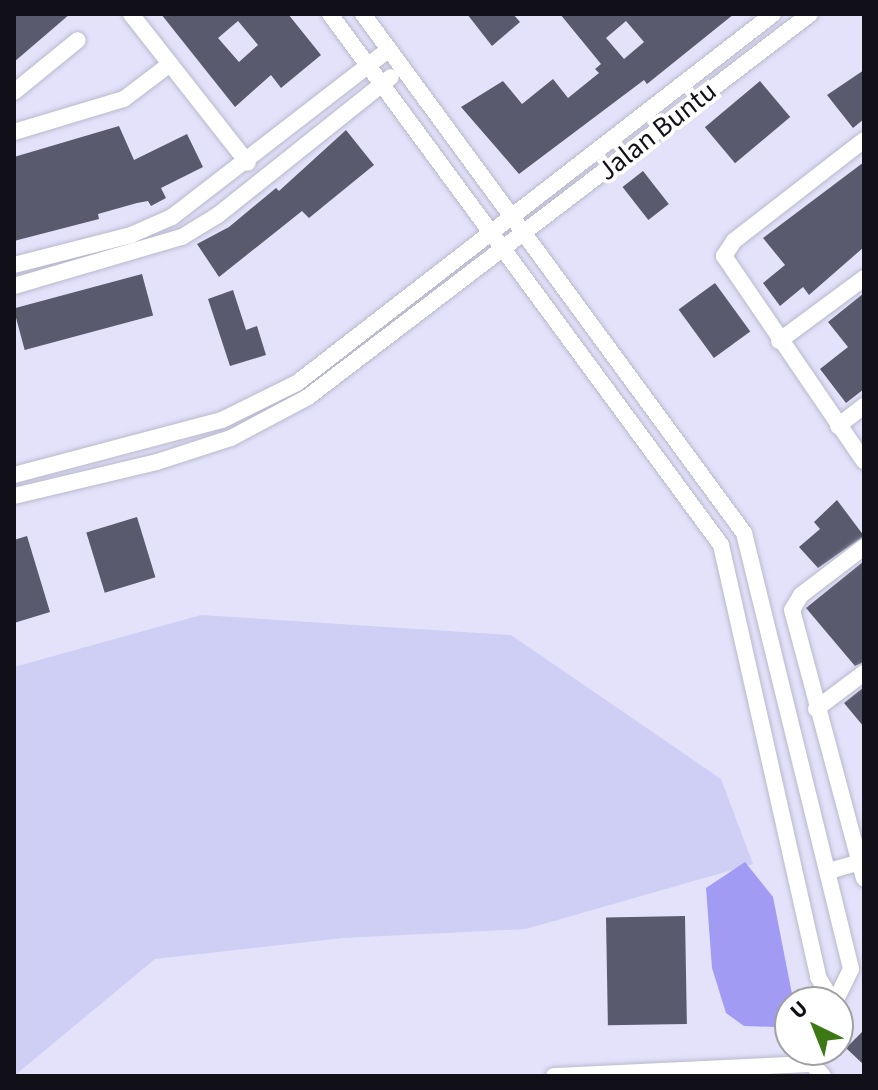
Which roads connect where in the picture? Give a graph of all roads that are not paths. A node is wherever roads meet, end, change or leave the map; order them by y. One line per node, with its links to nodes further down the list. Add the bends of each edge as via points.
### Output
1 (131, 14): 8 (street)
2 (330, 14): 9 (street)
3 (363, 14): 7 (street)
4 (773, 14): 19 (street, Jalan Buntu)
5 (810, 14): 21 (street, Jalan Buntu)
6 (78, 40): 12 (street)
7 (389, 49): 9 (street); 10 (street)
8 (170, 64): 14 (street, via 124,99); 17 (street)
9 (369, 65): 11 (street); 13 (street)
10 (403, 67): 11 (street); 19 (street)
11 (379, 87): 16 (street); 20 (street)
12 (14, 92)
13 (288, 130): 16 (street); 17 (street)
14 (14, 132)
15 (864, 140): 26 (street, via 734,241 726,262)
16 (302, 148): 18 (street)
17 (251, 160): 18 (street); 23 (street, via 172,217 131,235)
18 (269, 175): 25 (street, via 182,237)
19 (514, 216): 20 (street, Jalan Buntu); 21 (street)
20 (493, 232): 22 (street); 30 (street, Jalan Buntu, via 372,328 270,399 150,442)
21 (526, 233): 22 (street, Jalan Buntu); 35 (street, via 744,533)
22 (505, 249): 31 (street, Jalan Buntu, via 278,415 231,438 157,462); 36 (street, via 721,545)
23 (14, 265)
24 (864, 278): 26 (street)
25 (14, 286)
26 (779, 341): 28 (street)
27 (864, 406): 28 (street)
28 (838, 426): 29 (street)
29 (864, 461)
30 (14, 475)
31 (14, 496)
32 (864, 547): 34 (street, via 793,605)
33 (864, 673): 34 (street)
34 (816, 709): 38 (street)
35 (793, 730): 36 (street); 40 (street)
36 (766, 736): 42 (street)
37 (864, 808): 38 (street)
38 (848, 820): 39 (street)
39 (860, 862): 40 (street); 41 (street)
40 (829, 871): 43 (street, via 851,969)
41 (864, 879)
42 (824, 986)
43 (842, 986)
44 (774, 1065): 45 (street)
45 (554, 1076)

